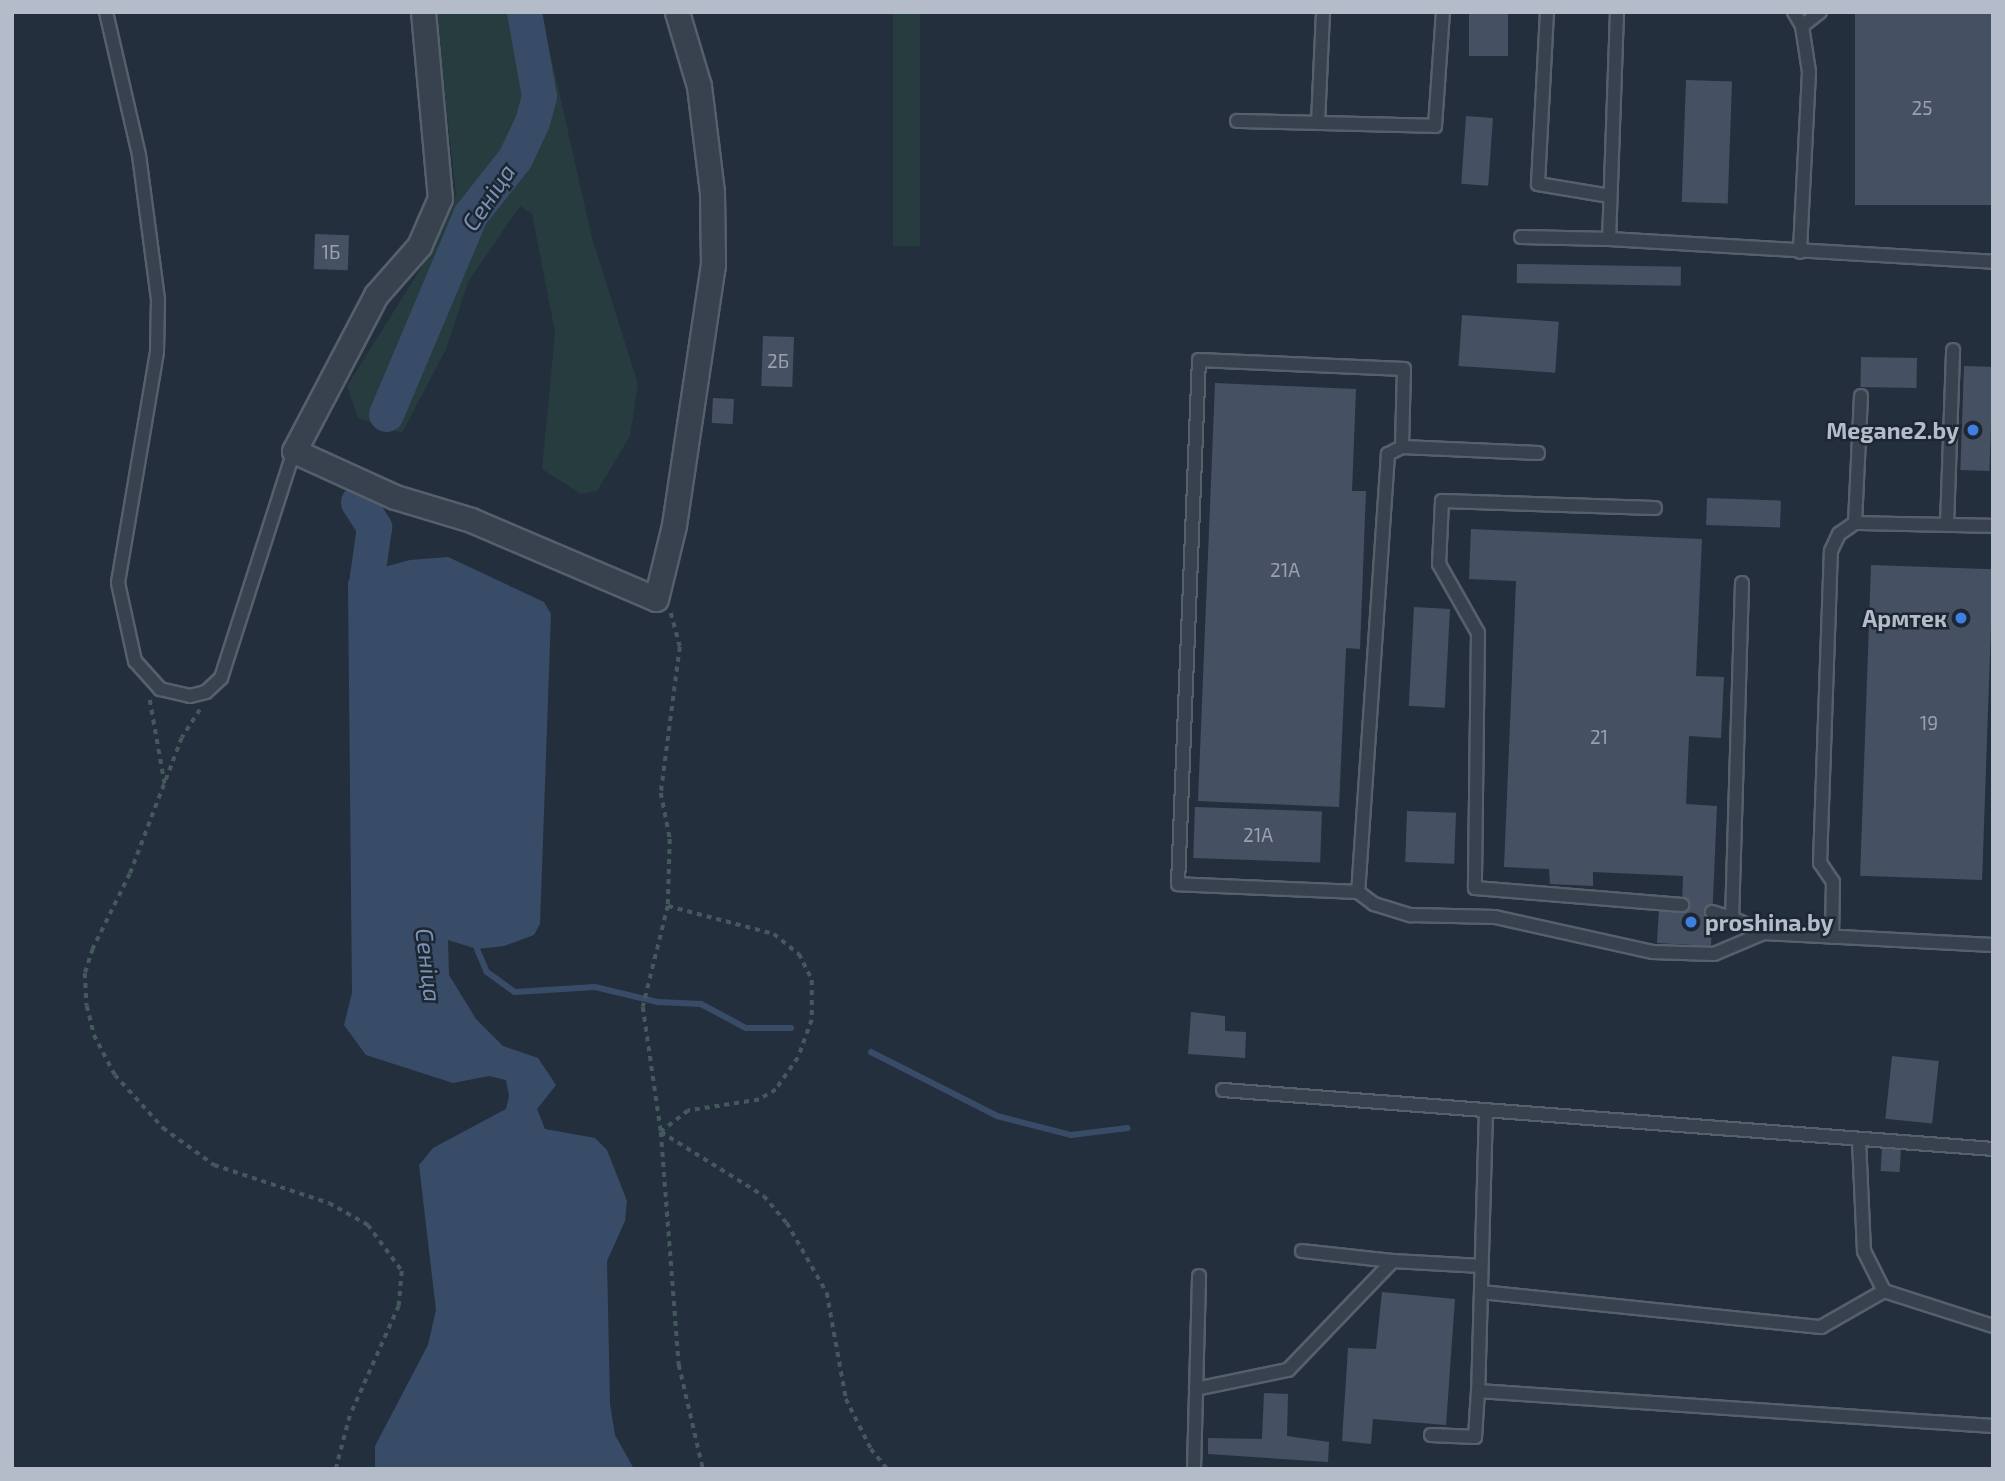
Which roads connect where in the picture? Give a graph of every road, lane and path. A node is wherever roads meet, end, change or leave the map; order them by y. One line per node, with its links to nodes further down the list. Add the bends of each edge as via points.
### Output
1 (106, 12): 29 (lane, via 139,155 158,299 154,377 118,583 126,635)
2 (423, 12): 21 (street, via 440,198 419,246 376,295)
3 (677, 12): 28 (street, via 699,86 712,192 713,265 674,525)
4 (1323, 12): 12 (lane)
5 (1443, 12): 12 (lane, via 1435,126)
6 (1547, 12): 13 (lane, via 1538,184)
7 (1617, 12): 13 (lane)
8 (1794, 12): 10 (lane)
9 (1820, 12): 10 (lane)
10 (1802, 26): 16 (lane, via 1809,72)
11 (1237, 121): 12 (lane)
12 (1318, 123)
13 (1610, 196): 15 (lane)
14 (1521, 237): 15 (lane)
15 (1609, 239): 16 (lane)
16 (1800, 251): 17 (lane)
17 (1993, 262)
18 (1953, 350): 25 (lane)
19 (1861, 396): 24 (lane)
20 (1402, 447): 22 (lane); 32 (lane, via 1388,454 1383,475); 32 (lane, via 1404,369 1199,360 1178,884)
21 (294, 451): 28 (street, via 395,497 471,520); 30 (lane)
22 (1538, 453)
23 (1655, 508): 33 (lane, via 1442,501 1439,564 1478,633 1475,888)
24 (1855, 523): 25 (lane); 38 (lane, via 1839,534 1831,551 1821,863 1833,882)
25 (1947, 525): 26 (lane)
26 (1993, 526)
27 (1742, 583): 36 (lane)
28 (656, 599): 34 (path, via 674,615 680,647 661,793 670,839)
29 (143, 676): 30 (lane, via 176,695 206,692); 31 (path)
30 (216, 685): 31 (path, via 182,738)
31 (166, 787): 56 (path, via 85,973 94,1035 115,1075 163,1128 214,1165 329,1203 368,1225 401,1271 399,1306 350,1416)
32 (1358, 892): 37 (lane, via 1374,904 1411,915 1495,917 1653,952 1714,954)
33 (1682, 905)
34 (668, 906): 42 (path, via 643,1007); 42 (path, via 775,934 799,954 813,980 812,1020 798,1058 776,1090 759,1100 688,1111)
35 (1712, 912): 36 (lane)
36 (1732, 918): 37 (lane)
37 (1764, 933): 38 (lane)
38 (1832, 937): 39 (lane)
39 (1993, 945)
40 (1223, 1090): 41 (lane)
41 (1486, 1110): 43 (lane); 47 (lane)
42 (661, 1132): 57 (path, via 679,1365); 58 (path, via 764,1196 787,1223 827,1293 846,1399 871,1449)
43 (1859, 1139): 44 (lane); 49 (lane, via 1864,1251)
44 (1993, 1149)
45 (1302, 1251): 46 (lane)
46 (1393, 1261): 47 (lane); 52 (lane, via 1288,1370)
47 (1481, 1266): 50 (lane)
48 (1199, 1276): 52 (lane)
49 (1884, 1291): 50 (lane, via 1821,1327); 51 (lane)
50 (1481, 1292): 53 (lane)
51 (1993, 1326)
52 (1196, 1390): 59 (lane)
53 (1478, 1391): 54 (lane); 55 (lane, via 1475,1437)
54 (1993, 1426)
55 (1431, 1435)
56 (336, 1469)
57 (703, 1469)
58 (887, 1469)
59 (1194, 1469)

